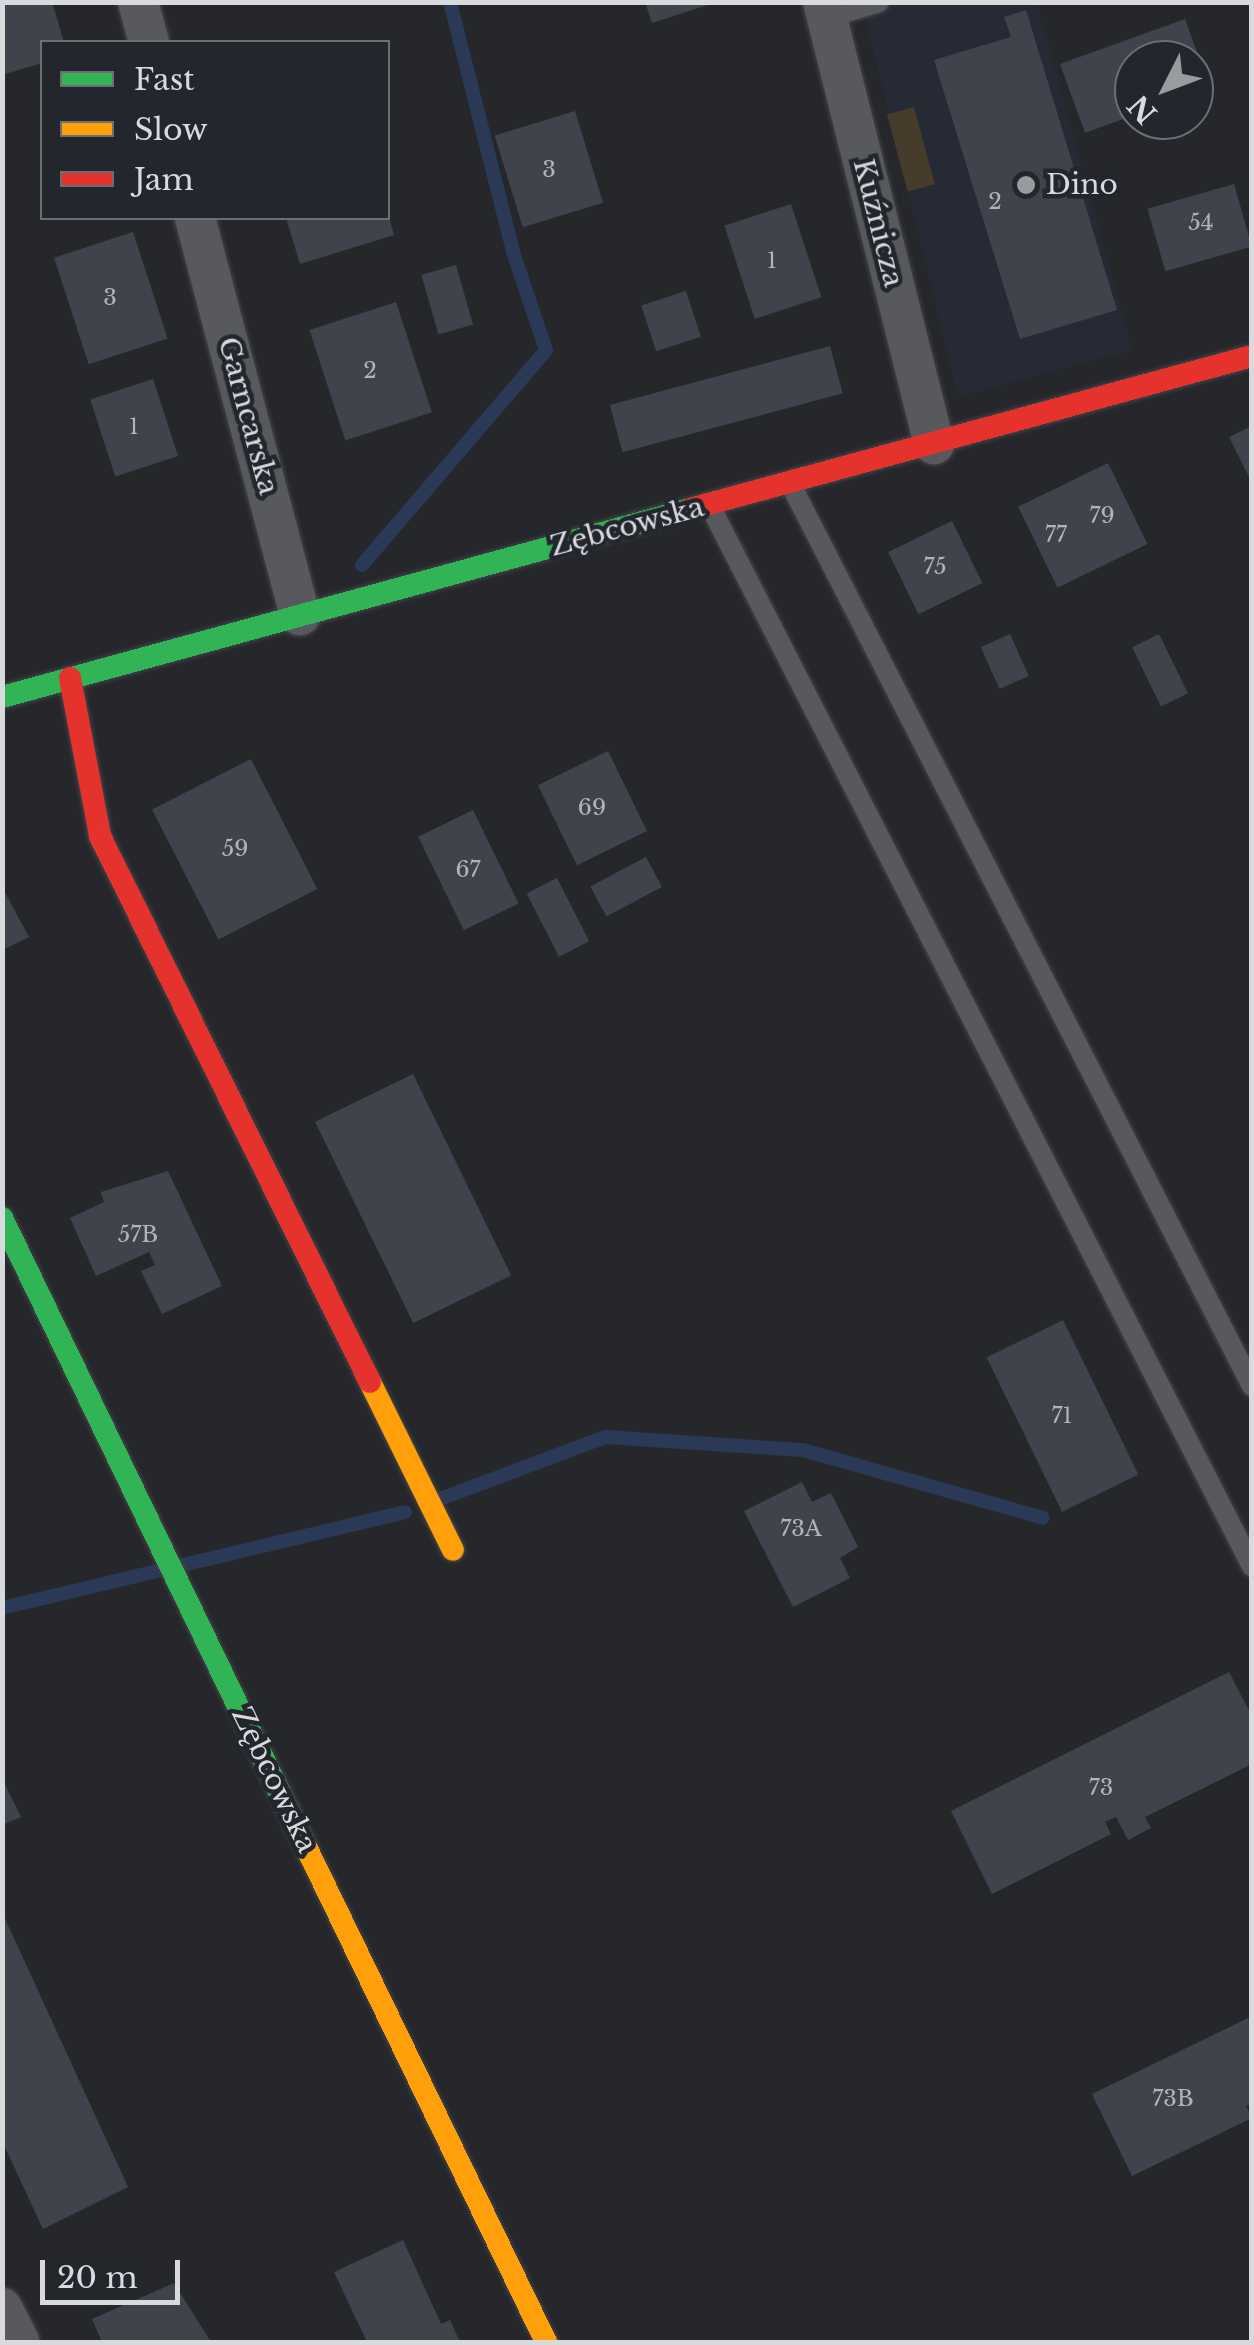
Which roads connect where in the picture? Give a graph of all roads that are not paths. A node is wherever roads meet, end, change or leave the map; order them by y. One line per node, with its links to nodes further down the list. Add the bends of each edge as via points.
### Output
1 (138, 2): 4 (street)
2 (879, 2): 3 (lane)
3 (825, 10): 7 (street, Kuźnicza)
4 (148, 40)
5 (196, 220): 10 (street, Garncarska)
6 (1252, 356): 7 (street, Zębcowska)
7 (934, 444): 8 (street, Zębcowska)
8 (790, 483): 9 (street, Zębcowska); 14 (lane)
9 (710, 504): 10 (street, Zębcowska); 16 (lane)
10 (300, 615): 11 (street, Zębcowska)
11 (70, 678): 12 (street, Zębcowska); 15 (street, via 100,836)
12 (2, 697)
13 (2, 1218): 19 (street, Zębcowska)
14 (1252, 1386)
15 (453, 1550)
16 (1252, 1566)
17 (2, 2308): 18 (street)
18 (18, 2342)
19 (546, 2342)

